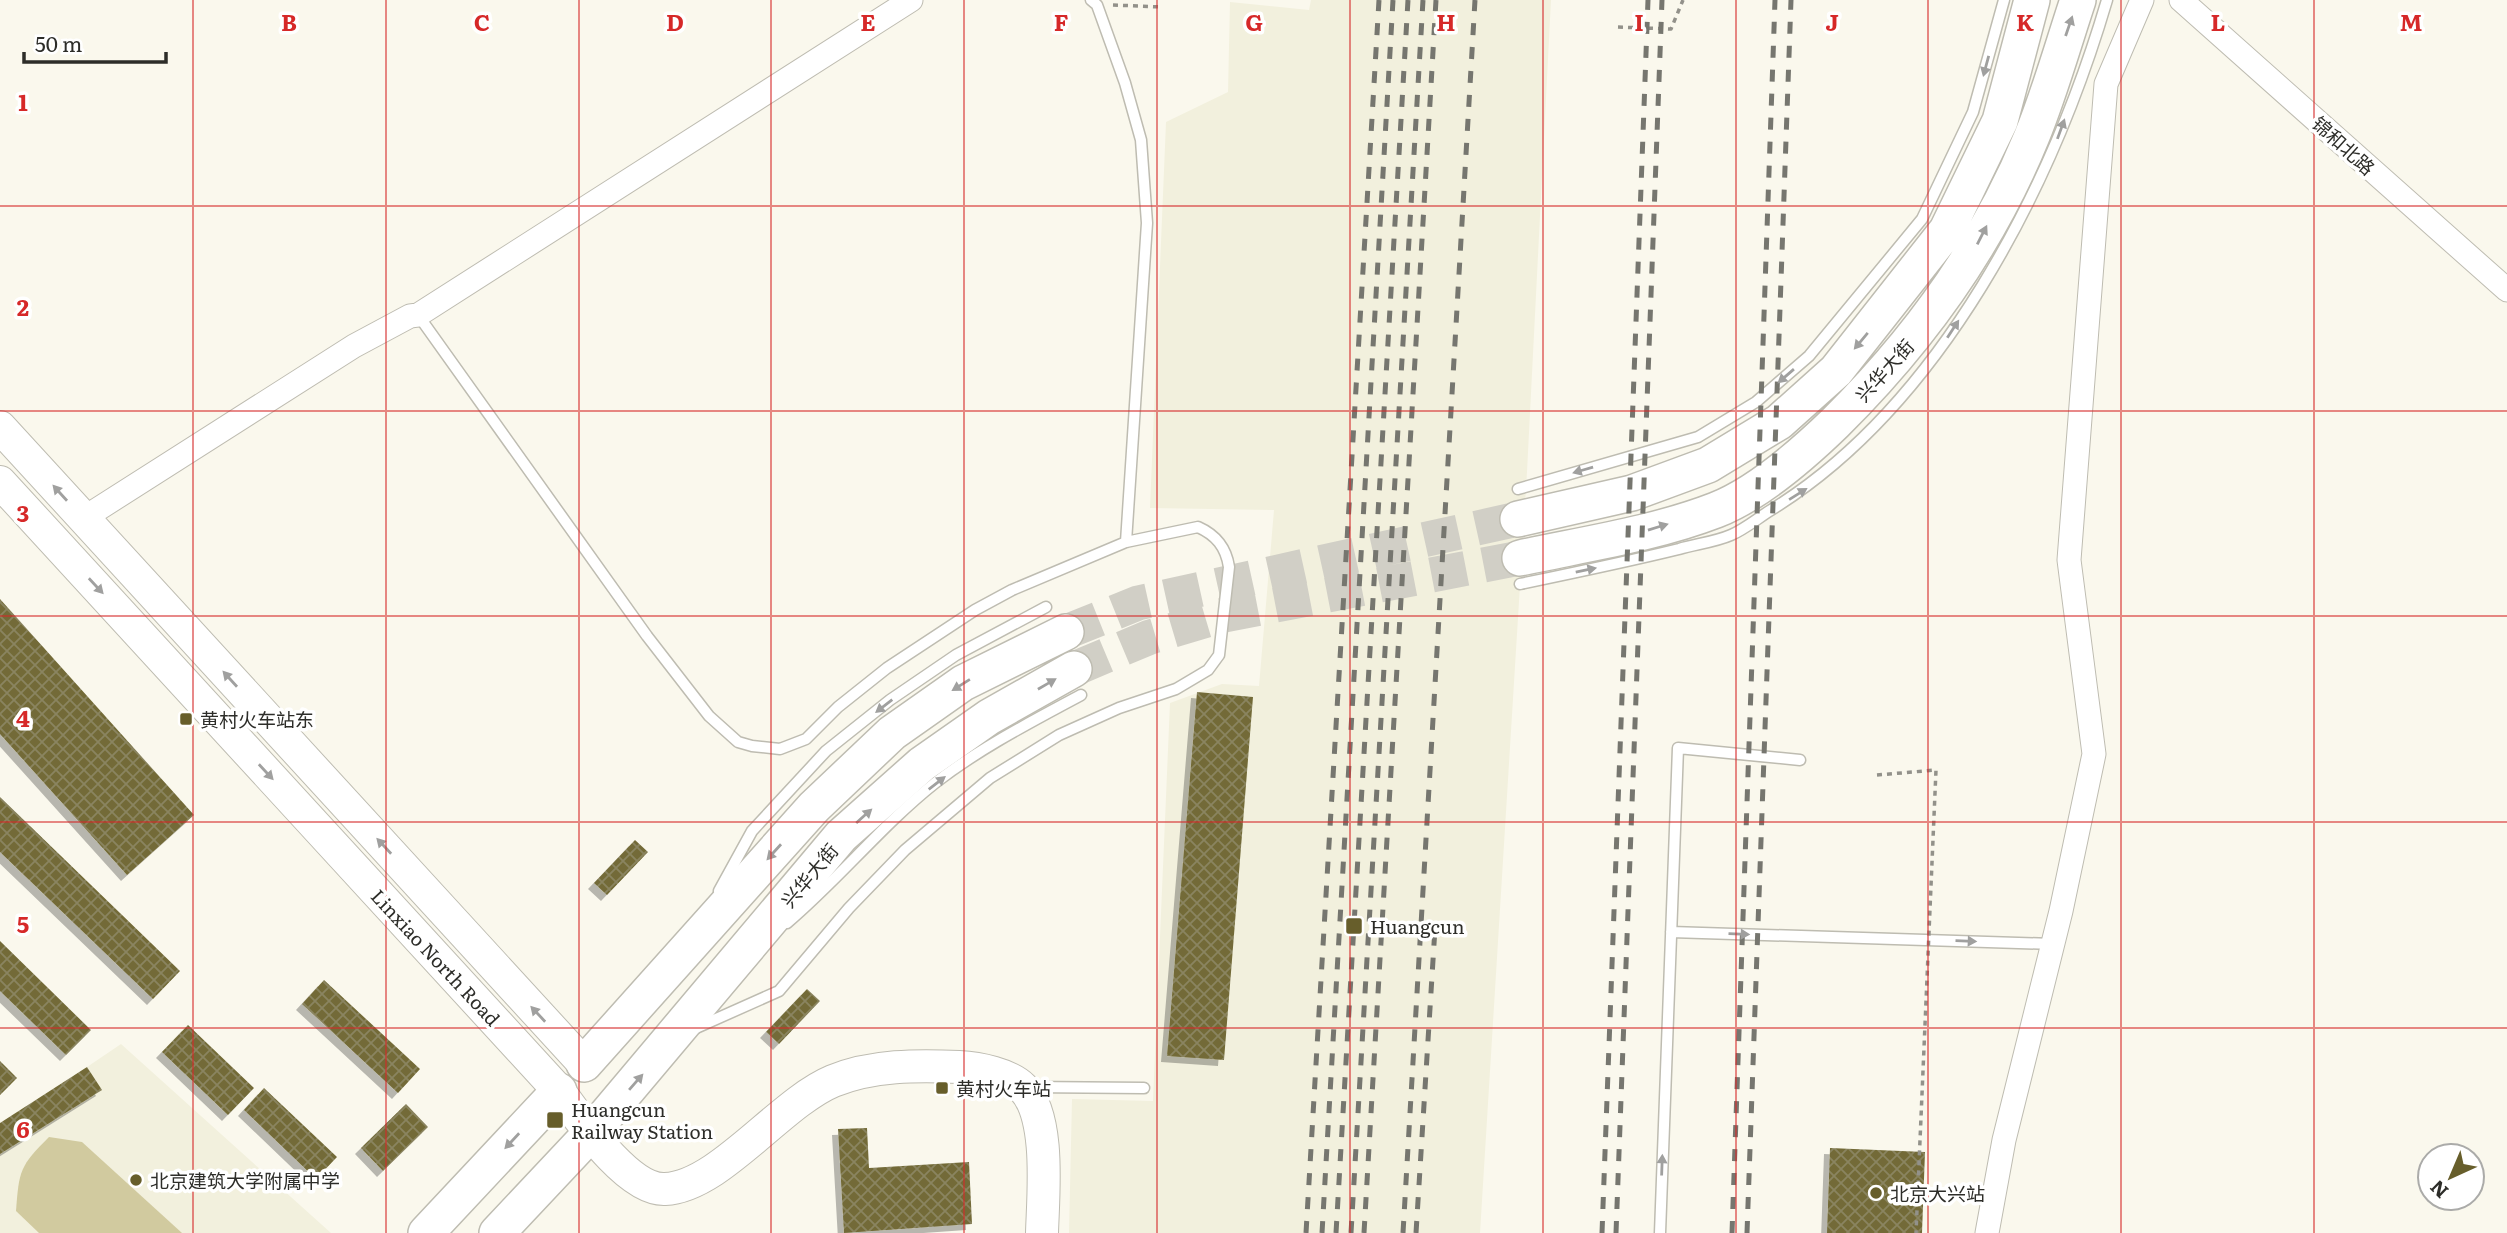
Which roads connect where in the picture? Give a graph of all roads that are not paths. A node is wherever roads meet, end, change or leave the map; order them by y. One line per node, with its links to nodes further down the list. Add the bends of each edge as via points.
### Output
1 (911, 0): 10 (street)
2 (2004, 0): 13 (lane, one-way to 13, via 1973,112 1922,219 1809,356 1756,402 1698,437)
3 (2032, 0): 13 (main road, 兴华大街, one-way to 13, via 2000,121 1947,230 1836,371 1779,422 1709,465 1632,493)
4 (2078, 0): 16 (main road, 兴华大街, one-way to 4, via 1718,509 1796,461 1860,398 1918,332 1977,246 2032,136)
5 (2106, 0): 16 (lane, one-way to 5, via 1633,561 1731,535 1813,484 1881,418 1940,348 1997,260 2054,146)
6 (2142, 0): 21 (street, via 2106,84 2069,560 2094,754)
7 (2181, 0): 9 (street, 锦和北路)
8 (1094, 2): 15 (lane, via 1141,140 1147,223)
9 (2507, 290)
10 (418, 315): 14 (street, via 354,346); 15 (lane, via 647,636 709,716 738,742 769,749 796,745 887,668 975,610)
11 (0, 427): 14 (main road, Linxiao North Road, one-way to 11)
12 (0, 482): 26 (main road, Linxiao North Road, one-way to 26)
13 (1518, 504)
14 (84, 518): 23 (main road, Linxiao North Road, one-way to 14)
15 (1126, 542): 22 (lane, via 1198,527 1218,540 1229,567 1219,654 1208,670 1176,689 1059,735 990,778 905,850 779,991)
16 (1520, 571)
17 (1056, 619): 23 (main road, one-way to 23, via 892,733 814,807)
18 (1078, 682): 22 (main road, 兴华大街, one-way to 18, via 841,836 922,764 989,717)
19 (1800, 760): 20 (lane, via 1678,748)
20 (1671, 932): 21 (lane, one-way to 21); 31 (lane, one-way to 20)
21 (2053, 944): 32 (street, via 2004,1140)
22 (670, 1041): 27 (main road, 兴华大街, one-way to 22)
23 (584, 1064): 26 (main road); 27 (main road)
24 (1022, 1087): 25 (lane); 27 (main road, Linxiao North Road, via 996,1074 943,1066 891,1067 833,1082 804,1098 717,1167 688,1185 663,1190 636,1179); 30 (main road, via 1040,1122)
25 (1144, 1088)
26 (559, 1091): 27 (main road, Linxiao North Road); 28 (main road, one-way to 28)
27 (591, 1133): 29 (main road, 兴华大街)
28 (426, 1233)
29 (497, 1233)
30 (1042, 1233)
31 (1660, 1233)
32 (1987, 1233)

